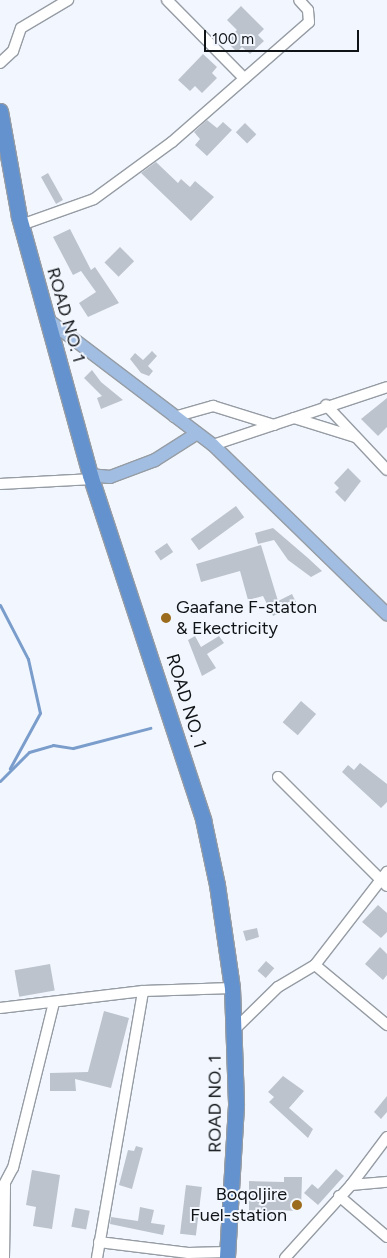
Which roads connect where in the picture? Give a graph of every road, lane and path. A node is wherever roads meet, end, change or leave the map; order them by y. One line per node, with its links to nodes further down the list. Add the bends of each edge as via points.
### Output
1 (68, 0): 4 (street, via 21,28 13,52)
2 (167, 0): 5 (street)
3 (299, 0): 5 (street, via 308,10 309,22)
4 (0, 63)
5 (244, 78): 8 (street, via 172,142 94,198)
6 (0, 111): 7 (highway, ROAD NO. 1)
7 (2, 137): 8 (highway, ROAD NO. 1)
8 (21, 225): 9 (highway, ROAD NO. 1)
9 (47, 319): 12 (main road); 19 (highway, ROAD NO. 1)
10 (387, 387): 11 (street)
11 (326, 405): 13 (street); 16 (street)
12 (174, 417): 14 (street, via 213,406); 15 (main road)
13 (294, 418): 14 (street); 16 (street)
14 (274, 425): 17 (street)
15 (196, 434): 17 (main road); 19 (main road, via 155,460 110,477)
16 (357, 438): 18 (street)
17 (213, 445): 21 (main road)
18 (387, 470)
19 (92, 477): 20 (street); 26 (highway, ROAD NO. 1, via 203,819)
20 (0, 484)
21 (387, 614)
22 (278, 777): 24 (street)
23 (387, 872): 24 (street)
24 (384, 884): 25 (street)
25 (315, 966): 30 (street); 31 (street, via 278,987)
26 (232, 988): 27 (street); 31 (highway, ROAD NO. 1)
27 (143, 991): 28 (street); 38 (street)
28 (54, 1002): 29 (street); 35 (street)
29 (0, 1008)
30 (387, 1024)
31 (233, 1031): 39 (highway, ROAD NO. 1, via 236,1105)
32 (387, 1137): 34 (street)
33 (387, 1182): 34 (street)
34 (351, 1185): 36 (street)
35 (3, 1189): 40 (street)
36 (340, 1196): 37 (street); 42 (street)
37 (387, 1237)
38 (99, 1242): 39 (street); 41 (street)
39 (227, 1255)
40 (4, 1258)
41 (97, 1258)
42 (285, 1258)

